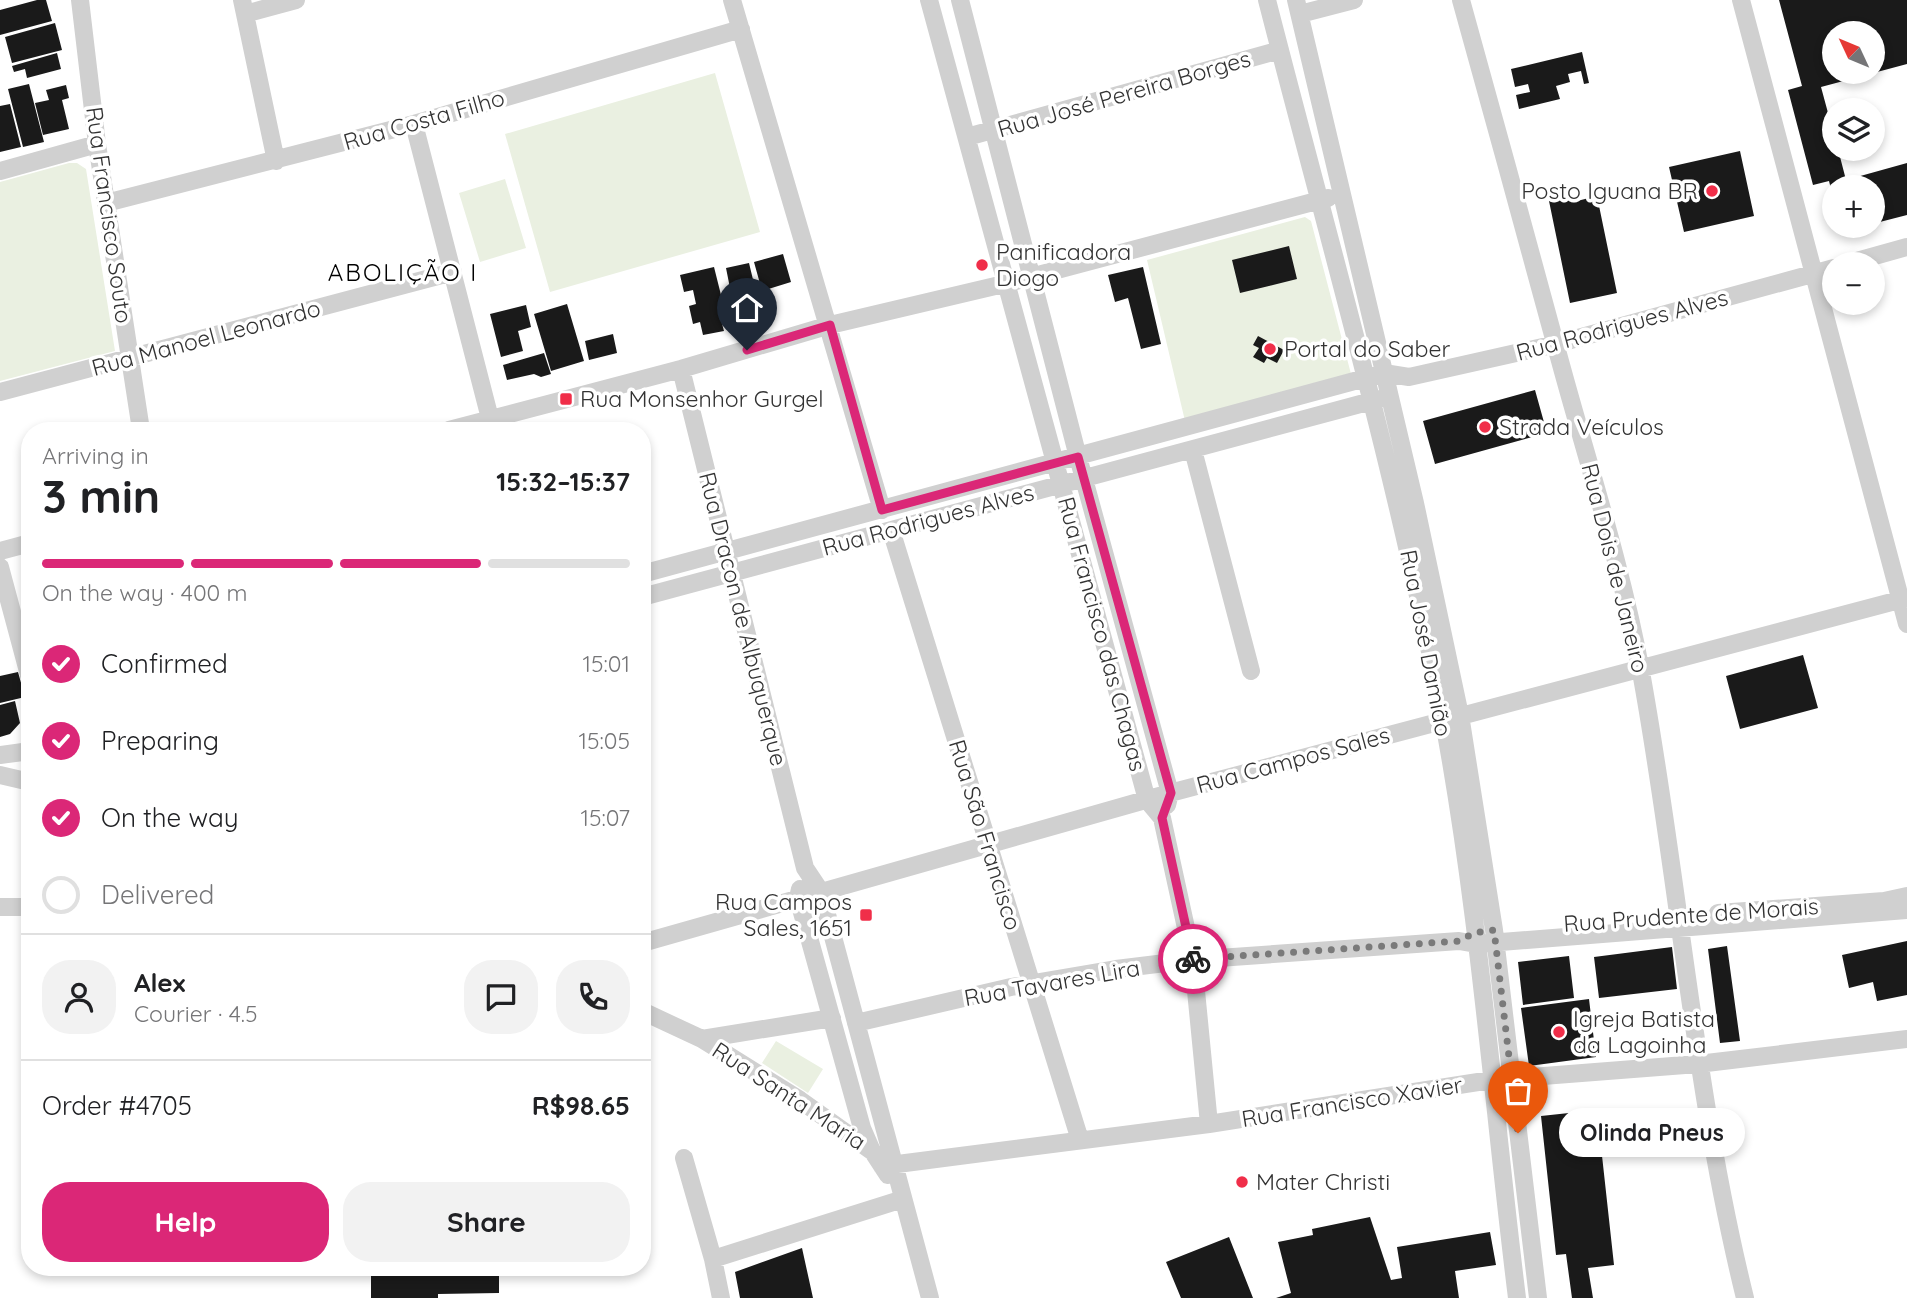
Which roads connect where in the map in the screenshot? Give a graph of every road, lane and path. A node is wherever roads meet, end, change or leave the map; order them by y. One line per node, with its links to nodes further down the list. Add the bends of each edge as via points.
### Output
1 (80, 0): 17 (street, Rua Francisco Souto)
2 (296, 0): 10 (street)
3 (732, 0): 12 (street)
4 (929, 0): 16 (street, Rua Francisco das Chagas)
5 (960, 0): 15 (street, Rua Francisco das Chagas)
6 (1267, 0): 13 (street, Rua José Damião)
7 (1354, 0): 11 (street)
8 (1461, 0): 31 (street, Rua Dois de Janeiro)
9 (1741, 0): 27 (street)
10 (243, 7): 18 (street)
11 (1298, 7): 20 (street, Rua José Damião)
12 (741, 29): 14 (street, Rua Costa Filho); 30 (street)
13 (1280, 50): 15 (street, Rua José Pereira Borges); 21 (street, Rua José Damião)
14 (414, 124): 18 (street, Rua Costa Filho); 26 (street)
15 (995, 131): 16 (street, Rua José Pereira Borges); 28 (street, Rua Francisco das Chagas)
16 (967, 137): 29 (street, Rua Francisco das Chagas)
17 (97, 144): 19 (street); 22 (street, Rua Francisco Souto)
18 (276, 161): 22 (street, Rua Costa Filho)
19 (0, 172)
20 (1341, 194): 21 (street); 34 (street, Rua José Damião)
21 (1318, 201): 28 (street); 36 (street, Rua José Damião)
22 (106, 204): 32 (street, Rua Francisco Souto)
23 (1907, 247): 24 (street)
24 (1885, 253)
25 (1822, 271): 27 (street, Rua Rodrigues Alves)
26 (453, 272): 32 (street, Rua Manoel Leonardo); 41 (street)
27 (1813, 274): 31 (street, Rua Rodrigues Alves); 57 (street)
28 (1033, 276): 29 (street); 44 (street, Rua Francisco das Chagas)
29 (1008, 283): 30 (street); 45 (street, Rua Francisco das Chagas)
30 (830, 325): 33 (street); 48 (street)
31 (1556, 344): 35 (street, Rua Rodrigues Alves); 60 (street, Rua Dois de Janeiro, via 1602,507)
32 (130, 358): 37 (street, Rua Manoel Leonardo); 40 (street, Rua Francisco Souto)
33 (681, 369): 42 (street); 52 (street, Rua Dracon de Albuquerque)
34 (1384, 373): 35 (street, Rua Rodrigues Alves); 36 (street, Rua Rodrigues Alves); 38 (street, Rua José Damião)
35 (1409, 377): 38 (street, Rua Rodrigues Alves)
36 (1365, 379): 39 (street, Rua José Damião); 44 (street, Rua Rodrigues Alves)
37 (0, 392)
38 (1389, 396): 39 (street, Rua Rodrigues Alves); 62 (street, Rua José Damião, via 1415,503)
39 (1370, 401): 43 (street, Rua Rodrigues Alves); 62 (street, Rua José Damião)
40 (140, 422)
41 (491, 422)
42 (502, 422)
43 (1193, 450): 46 (street, Rua Rodrigues Alves); 61 (street)
44 (1078, 457): 45 (street, Rua Rodrigues Alves); 46 (street, Rua Francisco das Chagas)
45 (1056, 463): 47 (street, Rua Francisco das Chagas); 48 (street, Rua Rodrigues Alves)
46 (1084, 478): 47 (street, Rua Rodrigues Alves); 67 (street, Rua Francisco das Chagas)
47 (1061, 485): 49 (street, Rua Rodrigues Alves); 68 (street, Rua Francisco das Chagas)
48 (882, 510): 52 (street, Rua Rodrigues Alves)
49 (891, 530): 55 (street, Rua Rodrigues Alves); 70 (street, Rua São Francisco)
50 (21, 545): 51 (street)
51 (0, 551)
52 (725, 552): 54 (street, Rua Rodrigues Alves); 55 (street, Rua Dracon de Albuquerque)
53 (0, 566): 59 (street)
54 (651, 572)
55 (730, 573): 56 (street, Rua Rodrigues Alves); 71 (street, Rua Dracon de Albuquerque)
56 (651, 595)
57 (1904, 599): 58 (street); 60 (street, Rua Campos Sales)
58 (1907, 624)
59 (21, 645)
60 (1640, 668): 62 (street, Rua Campos Sales); 78 (street, Rua Dois de Janeiro)
61 (1251, 671)
62 (1452, 717): 67 (street, Rua Campos Sales); 79 (street, Rua José Damião); 80 (street, Rua José Damião)
63 (21, 752): 64 (street)
64 (0, 755)
65 (0, 775): 66 (street)
66 (21, 780)
67 (1171, 793): 68 (street, Rua Campos Sales); 69 (street, Rua Francisco das Chagas)
68 (1147, 800): 69 (street, Rua Francisco das Chagas); 70 (street, Rua Campos Sales)
69 (1162, 818): 82 (street, Rua Francisco das Chagas)
70 (988, 845): 72 (street, Rua Campos Sales); 83 (street, Rua São Francisco)
71 (805, 869): 72 (street, Rua Dracon de Albuquerque); 74 (street, Rua Dracon de Albuquerque)
72 (821, 892): 74 (street, Rua Campos Sales); 86 (street, Rua Dracon de Albuquerque)
73 (1907, 896): 78 (street, Rua Prudente de Morais)
74 (798, 898): 81 (street, Rua Campos Sales); 85 (street, Rua Dracon de Albuquerque)
75 (0, 907): 76 (street)
76 (21, 908)
77 (1907, 910): 78 (street, Rua Prudente de Morais)
78 (1681, 922): 79 (street, Rua Prudente de Morais); 89 (street, Rua Dois de Janeiro)
79 (1495, 936): 80 (street, Rua Prudente de Morais); 90 (street, Rua José Damião)
80 (1470, 939): 82 (street, Rua Tavares Lira); 91 (street, Rua José Damião)
81 (651, 940)
82 (1193, 960): 83 (street, Rua Tavares Lira); 92 (street, Rua Francisco das Chagas)
83 (1031, 984): 86 (street, Rua Tavares Lira); 93 (street, Rua São Francisco)
84 (651, 1015): 87 (street, Rua Santa Maria)
85 (832, 1018): 87 (street, Rua Santa Maria); 95 (street, Rua Dracon de Albuquerque, via 862,1128)
86 (856, 1023): 95 (street, Rua Dracon de Albuquerque)
87 (702, 1039): 95 (street, Rua Santa Maria, via 800,1100)
88 (1907, 1040): 89 (street, Rua Francisco Xavier)
89 (1698, 1065): 90 (street, Rua Francisco Xavier); 102 (street, Rua Dois de Janeiro)
90 (1512, 1078): 91 (street, Rua Francisco Xavier); 101 (street, Rua José Damião)
91 (1491, 1080): 92 (street, Rua Francisco Xavier); 100 (street, Rua José Damião)
92 (1209, 1124): 93 (street, Rua Francisco Xavier)
93 (1080, 1140): 95 (street, Rua Francisco Xavier)
94 (684, 1158): 97 (street)
95 (883, 1161): 96 (street, Rua Santa Maria)
96 (901, 1193): 97 (street); 99 (street)
97 (713, 1259): 98 (street)
98 (721, 1298)
99 (930, 1298)
100 (1517, 1298)
101 (1538, 1298)
102 (1745, 1298)

